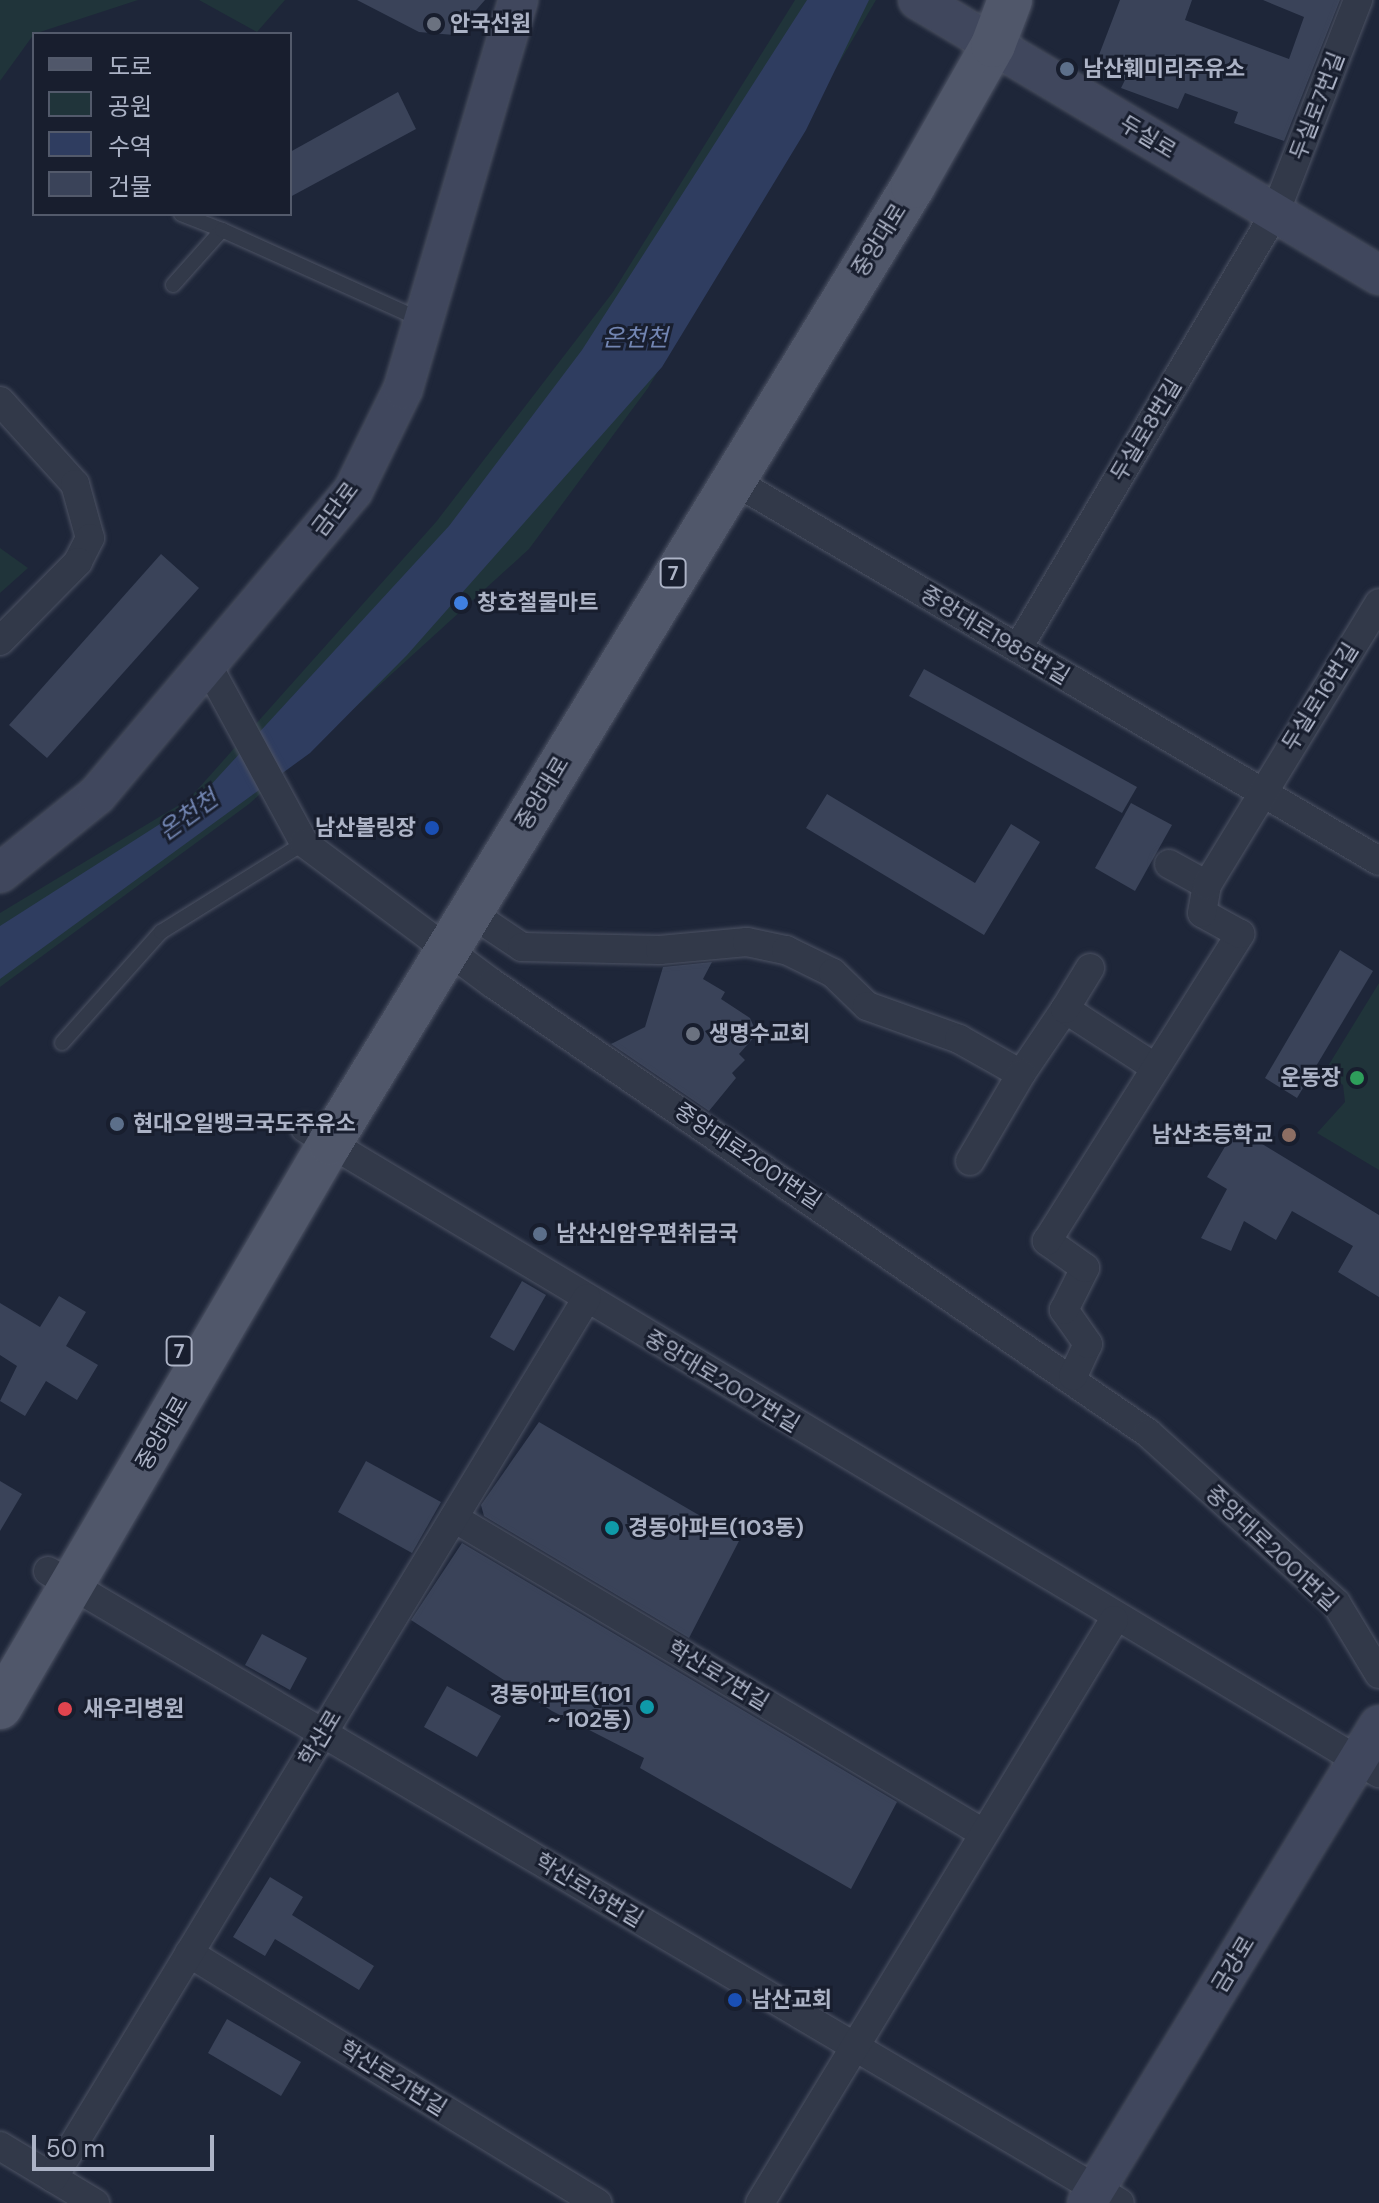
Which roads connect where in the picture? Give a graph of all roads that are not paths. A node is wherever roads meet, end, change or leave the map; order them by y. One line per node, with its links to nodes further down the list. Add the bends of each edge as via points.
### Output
1 (518, 0): 11 (street, 금단로)
2 (918, 0): 5 (street, 두실로)
3 (1010, 0): 5 (main road, 중앙대로 / 7)
4 (1358, 0): 6 (street, 두실로7번길)
5 (980, 25): 6 (street, 두실로); 13 (main road, 중앙대로 / 7); 24 (main road, 중앙대로 / 7)
6 (1275, 213): 9 (street, 두실로); 16 (street, 두실로8번길)
7 (186, 216): 8 (lane)
8 (222, 230): 10 (lane); 11 (lane)
9 (1379, 275)
10 (173, 285)
11 (423, 321): 17 (street, 금단로, via 403,389 353,491)
12 (0, 401): 15 (street, via 75,484 90,538 78,562)
13 (729, 478): 16 (street, 중앙대로1985번길); 24 (main road, 중앙대로 / 7)
14 (1379, 603): 18 (street, 두실로16번길)
15 (0, 641)
16 (1018, 648): 18 (street, 중앙대로1985번길)
17 (208, 666): 19 (street); 22 (street, 금단로, via 97,795)
18 (1261, 791): 20 (street, 중앙대로1985번길); 23 (street)
19 (304, 843): 24 (street); 27 (lane, via 161,932)
20 (1379, 861)
21 (1169, 864): 23 (street)
22 (0, 873)
23 (1207, 885): 28 (street, via 1202,913 1240,934)
24 (449, 931): 29 (street, via 522,947 660,950 747,942 786,950 833,973 867,1006 959,1039); 30 (main road, 중앙대로 / 7); 33 (street, 중앙대로2001번길)
25 (1090, 968): 26 (street)
26 (1065, 1009): 28 (street); 29 (street)
27 (62, 1043)
28 (1156, 1068): 33 (street, via 1047,1241 1085,1268 1064,1310 1088,1344)
29 (1021, 1074): 31 (street)
30 (317, 1136): 32 (street, 중앙대로2007번길); 35 (main road, 중앙대로 / 7)
31 (970, 1161)
32 (587, 1298): 34 (street, 학산로); 36 (street, 중앙대로2007번길)
33 (1073, 1376): 38 (street, 중앙대로2001번길, via 1336,1603)
34 (454, 1518): 41 (street, 학산로); 43 (street, 학산로7번길)
35 (60, 1579): 37 (main road, 중앙대로 / 7); 39 (main road, 중앙대로 / 7); 41 (street)
36 (1114, 1620): 42 (street, 중앙대로2007번길); 43 (street)
37 (0, 1652)
38 (1379, 1674)
39 (0, 1707)
40 (1379, 1725): 42 (street, 금강로)
41 (323, 1733): 44 (street, 학산로); 45 (street, 학산로13번길)
42 (1368, 1767): 48 (street, 금강로)
43 (983, 1833): 45 (street)
44 (189, 1953): 47 (street, 학산로); 50 (street, 학산로21번길)
45 (854, 2047): 48 (street, 학산로13번길); 51 (street)
46 (0, 2146): 47 (street)
47 (53, 2178): 49 (street)
48 (1101, 2199)
49 (95, 2203)
50 (597, 2203)
51 (760, 2203)

